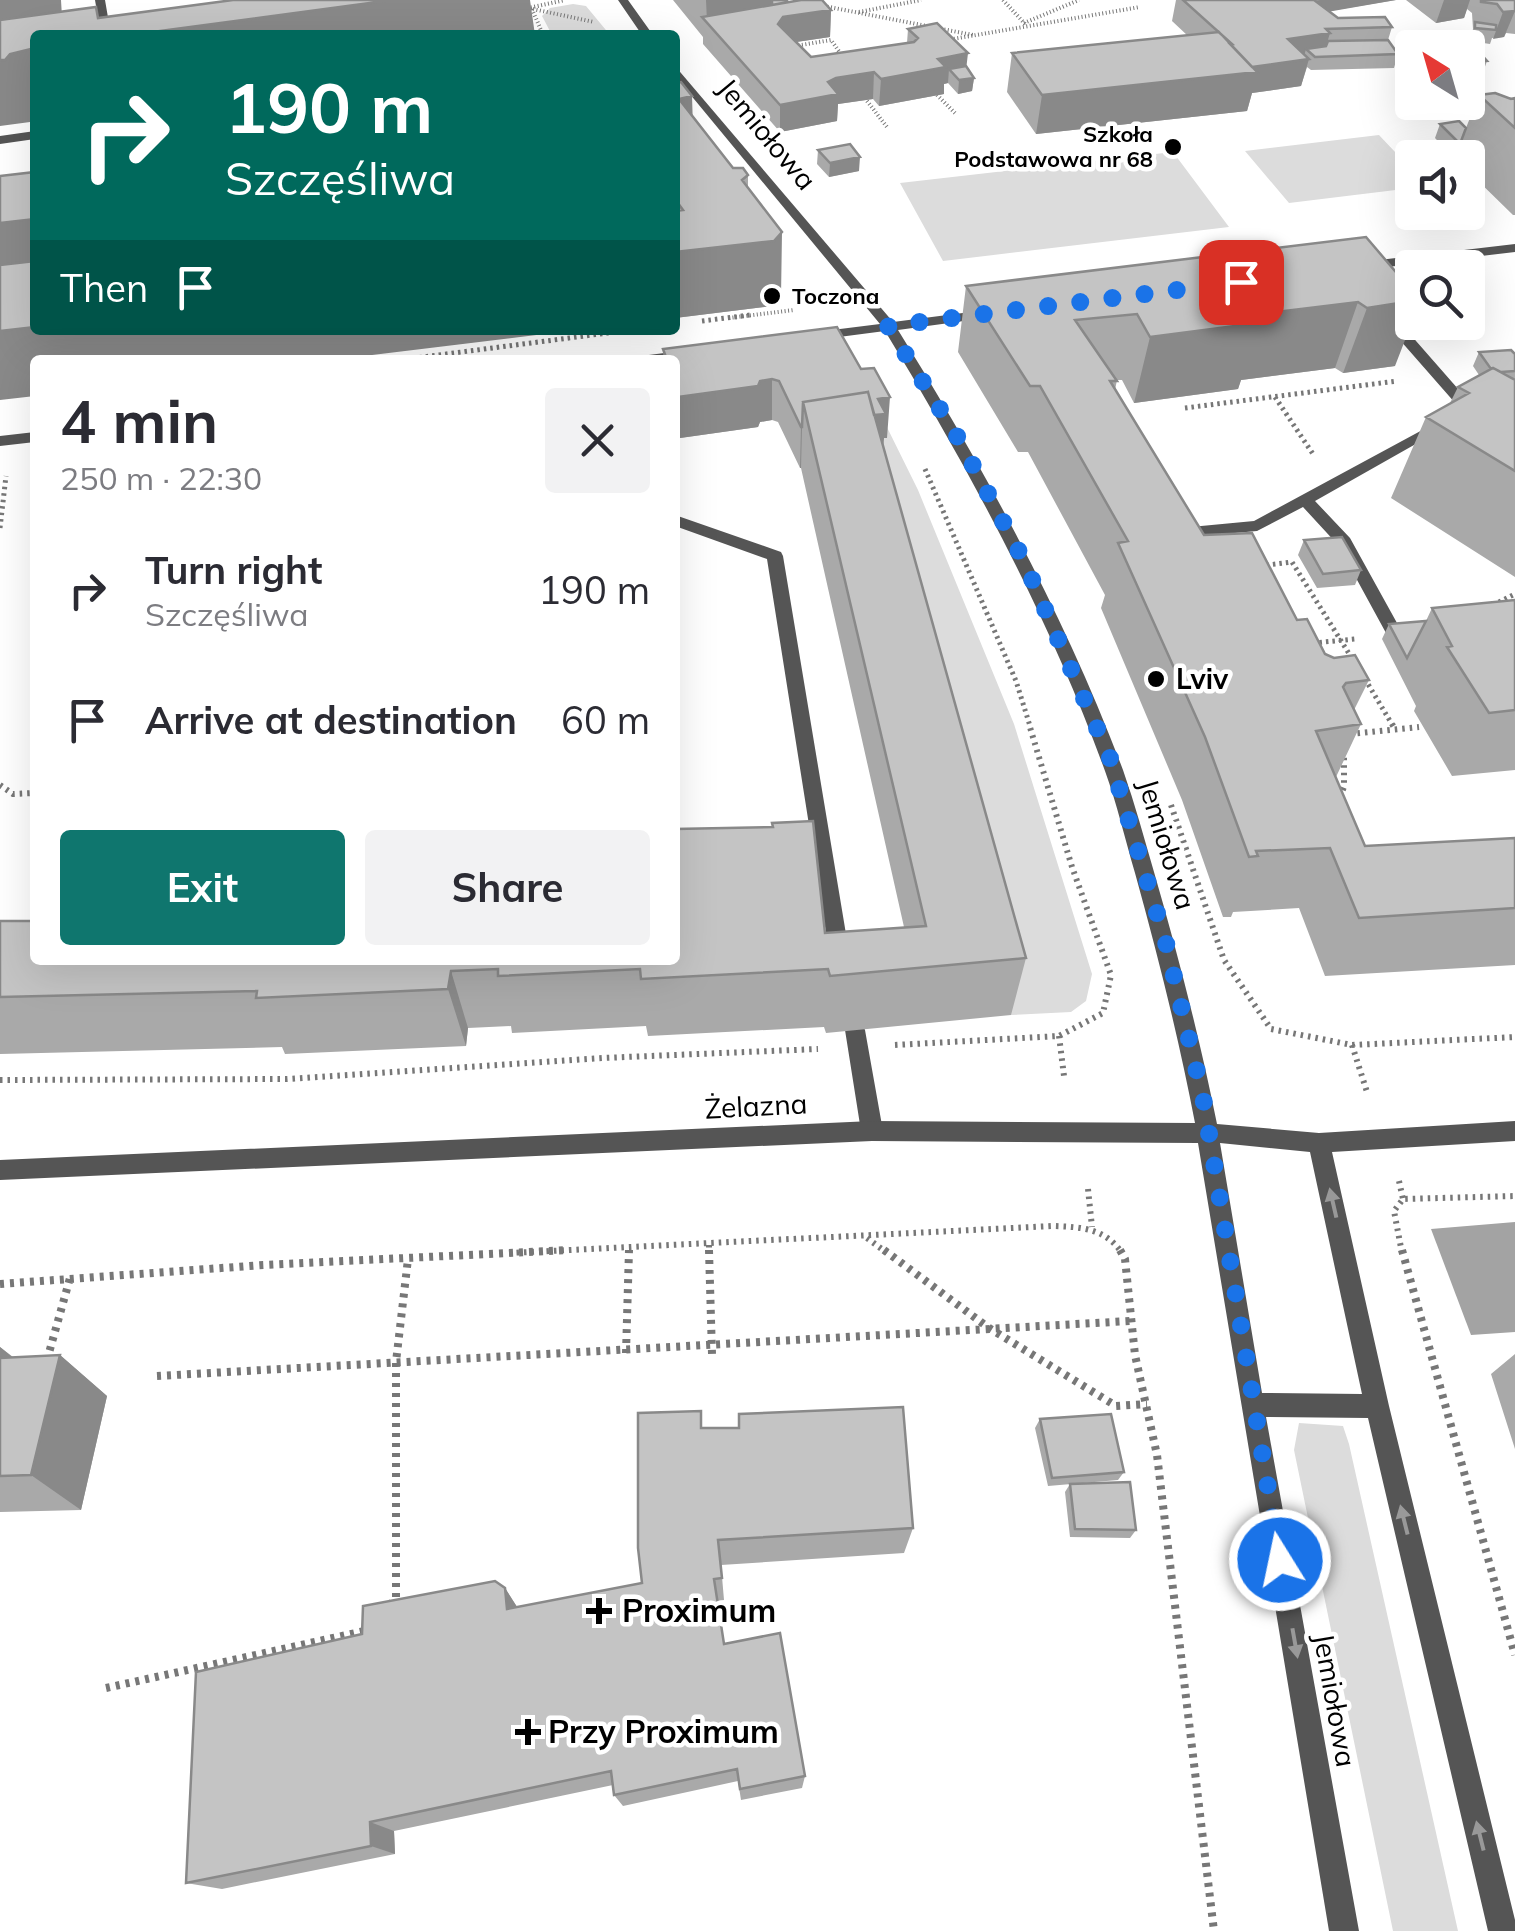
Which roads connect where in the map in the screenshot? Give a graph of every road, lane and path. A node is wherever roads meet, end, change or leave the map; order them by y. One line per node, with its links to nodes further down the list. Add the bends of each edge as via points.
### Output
1 (100, 0): 14 (street)
2 (565, 0): 9 (path)
3 (623, 0): 16 (street)
4 (920, 0): 11 (path)
5 (1003, 0): 13 (path)
6 (1079, 0): 13 (path)
7 (824, 6): 11 (path)
8 (1140, 7): 13 (path)
9 (532, 8): 10 (path); 12 (path); 15 (path)
10 (513, 11)
11 (858, 12): 17 (path)
12 (596, 22)
13 (1026, 25): 17 (path)
14 (105, 30)
15 (542, 30)
16 (644, 30)
17 (974, 36): 18 (path)
18 (937, 42)
19 (790, 55): 20 (path, via 796,45 831,40)
20 (843, 57)
21 (680, 75): 34 (street, Jemiołowa)
22 (937, 95): 24 (path)
23 (867, 100): 25 (path)
24 (955, 113)
25 (887, 127)
26 (30, 136): 27 (street)
27 (0, 140)
28 (1515, 248): 29 (street)
29 (1352, 274)
30 (1377, 304): 40 (street)
31 (802, 309): 33 (path)
32 (1011, 311): 34 (street)
33 (693, 322)
34 (888, 326): 36 (street); 77 (street, Jemiołowa, via 1024,561 1110,758 1184,1011)
35 (591, 335): 38 (path)
36 (802, 338)
37 (712, 350): 39 (street)
38 (438, 355)
39 (676, 355)
40 (1437, 376): 41 (path); 48 (street, via 1479,410)
41 (1275, 397): 42 (path); 46 (path)
42 (1185, 408)
43 (30, 438): 44 (street)
44 (0, 441)
45 (922, 461): 68 (path, via 1016,681 1111,975 1103,1014)
46 (1318, 461)
47 (8, 465): 51 (path)
48 (1304, 500): 52 (street, via 1257,526); 56 (street, via 1335,530)
49 (1171, 519): 52 (street, via 1181,535)
50 (680, 522): 67 (street, via 774,556)
51 (0, 528)
52 (1235, 529): 53 (street)
53 (1256, 566): 57 (path, via 1292,562)
54 (1515, 594): 55 (path)
55 (1460, 621): 56 (street)
56 (1392, 629): 57 (path, via 1380,637)
57 (1340, 640): 58 (path); 60 (path)
58 (1296, 644)
59 (1419, 727): 60 (path)
60 (1396, 729): 61 (path)
61 (1339, 735)
62 (1344, 749): 65 (path)
63 (0, 785): 64 (path, via 12,794)
64 (30, 792)
65 (1337, 804)
66 (1224, 960): 71 (path, via 1271,1029)
67 (842, 970)
68 (1059, 1036): 70 (path); 72 (path)
69 (1515, 1037): 71 (path)
70 (856, 1039): 73 (path, via 287,1079); 75 (street)
71 (1352, 1045): 74 (path)
72 (1064, 1076)
73 (0, 1080)
74 (1367, 1092)
75 (872, 1131): 77 (street, Żelazna); 79 (street, Żelazna)
76 (1515, 1131): 78 (street, Żelazna)
77 (1211, 1133): 78 (street, Żelazna); 102 (street, Jemiołowa)
78 (1319, 1144): 103 (street, one-way to 78)
79 (0, 1170)
80 (1399, 1180): 83 (path)
81 (1088, 1190): 84 (path)
82 (1515, 1196): 83 (path)
83 (1403, 1198): 106 (path, via 1394,1211 1405,1268)
84 (1092, 1227): 85 (path); 91 (path, via 1119,1246)
85 (866, 1237): 86 (path); 92 (path)
86 (709, 1245): 87 (path); 93 (path)
87 (629, 1250): 88 (path); 94 (path)
88 (408, 1259): 89 (path); 98 (path)
89 (70, 1278): 90 (path); 96 (path)
90 (0, 1284)
91 (1130, 1320): 92 (path); 101 (path)
92 (989, 1328): 93 (path); 101 (path, via 1116,1406)
93 (711, 1342): 94 (path); 95 (path)
94 (626, 1350): 98 (path)
95 (712, 1354)
96 (48, 1358): 97 (path); 99 (path)
97 (32, 1359)
98 (396, 1362): 100 (path); 104 (path, via 396,1597)
99 (44, 1369)
100 (157, 1376)
101 (1146, 1404): 108 (path)
102 (1253, 1405): 103 (street); 109 (street, Jemiołowa, one-way to 109)
103 (1377, 1406): 110 (street, one-way to 103)
104 (386, 1609)
105 (378, 1620): 107 (path, via 368,1632)
106 (1515, 1655)
107 (106, 1688)
108 (1214, 1931)
109 (1344, 1931)
110 (1503, 1931)

